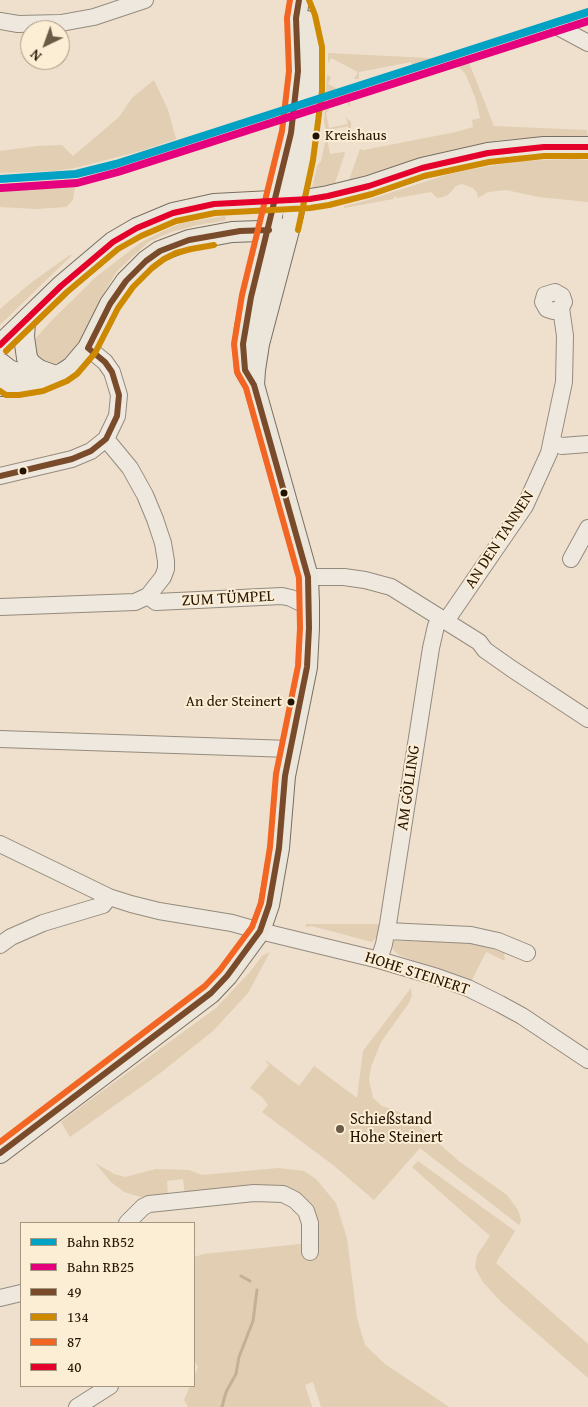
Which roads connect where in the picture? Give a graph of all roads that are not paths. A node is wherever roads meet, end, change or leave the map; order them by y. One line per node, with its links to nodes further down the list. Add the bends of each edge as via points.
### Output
1 (145, 0): 3 (street, via 94,17 61,23)
2 (299, 2): 7 (main road, bridge, via 296,18 299,64 289,187)
3 (0, 21)
4 (560, 28): 5 (street)
5 (588, 43)
6 (588, 147): 9 (main road, via 544,147 488,153 310,200 214,204 173,214 137,228 113,242 61,286)
7 (280, 223): 11 (main road, via 189,240 146,260 110,304); 21 (main road, via 251,297 244,335 245,370 254,385)
8 (561, 308): 16 (street, AN DEN TANNEN, via 566,369)
9 (26, 322): 10 (main road); 13 (main road, via 27,358)
10 (0, 345)
11 (88, 348): 13 (main road, via 72,367); 15 (street, via 112,372 119,395 117,416)
12 (0, 363): 13 (main road, via 9,370)
13 (49, 379): 14 (main road, via 19,386)
14 (3, 384)
15 (106, 439): 18 (street, via 91,451 72,459); 22 (street, via 125,460 136,479 163,543 166,570)
16 (552, 443): 17 (street, via 562,446); 25 (street, AN DEN TANNEN, via 525,506)
17 (588, 444)
18 (0, 476)
19 (588, 528): 20 (street)
20 (571, 560)
21 (308, 576): 23 (main road); 25 (street, via 380,583)
22 (148, 596): 23 (street, ZUM TÜMPEL, via 156,602 282,596); 24 (street, via 135,602)
23 (309, 603): 28 (main road, via 307,667)
24 (0, 607)
25 (444, 619): 26 (street); 32 (street, AM GÖLLING, via 436,626 428,668)
26 (588, 719)
27 (0, 739): 28 (street)
28 (290, 749): 31 (main road, via 275,875)
29 (0, 844): 30 (street, HOHE STEINERT)
30 (109, 897): 31 (street, HOHE STEINERT); 33 (street, via 103,905 43,923)
31 (260, 932): 35 (street, HOHE STEINERT); 37 (main road, via 211,993)
32 (387, 932): 34 (street, via 480,936); 35 (street, AM GÖLLING)
33 (0, 945)
34 (527, 953)
35 (379, 960): 36 (street, HOHE STEINERT, via 429,974 481,994 522,1016)
36 (588, 1060)
37 (0, 1153)
38 (128, 1222): 39 (street, via 149,1204 254,1193 283,1194 306,1211 310,1223)
39 (310, 1252)
40 (20, 1293): 41 (street)
41 (0, 1298)
42 (108, 1387): 43 (street)
43 (76, 1407)

